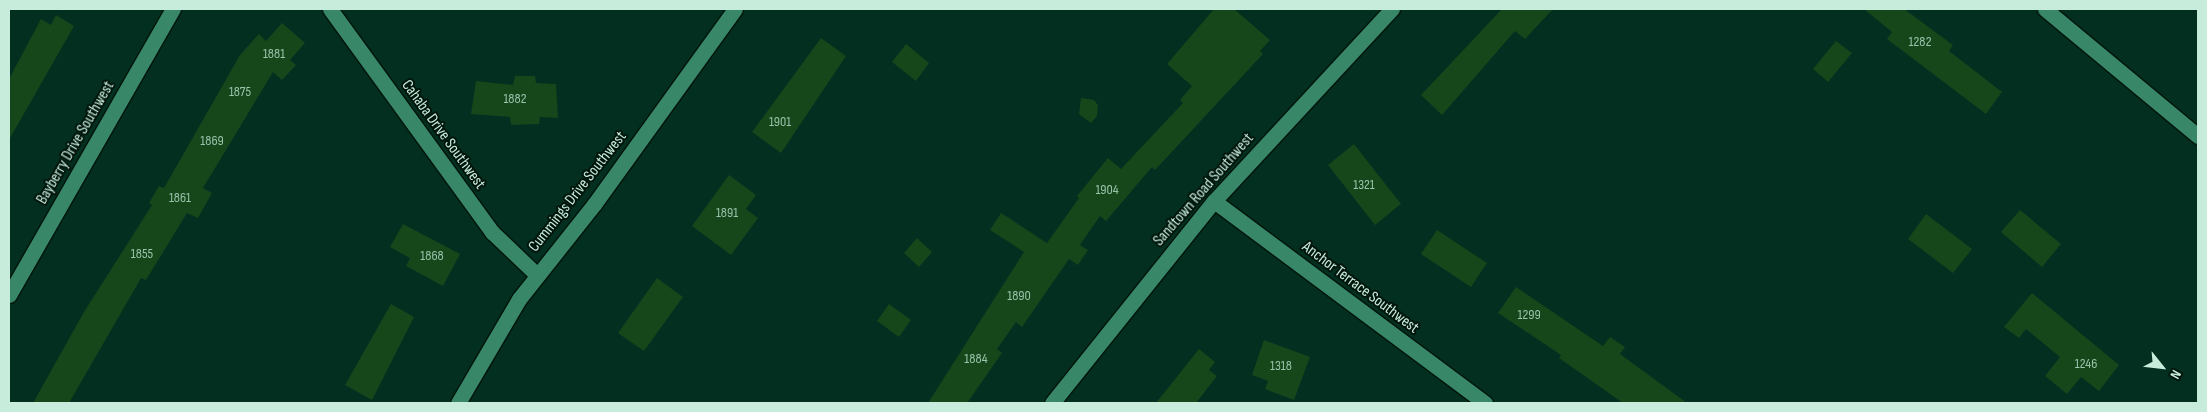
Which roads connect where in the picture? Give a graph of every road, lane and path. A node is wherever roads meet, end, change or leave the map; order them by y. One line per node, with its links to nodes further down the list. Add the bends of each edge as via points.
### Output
1 (173, 9): 9 (street, Bayberry Drive Southwest)
2 (330, 9): 8 (street, Cahaba Drive Southwest, via 492,232)
3 (735, 9): 8 (street, Cummings Drive Southwest, via 595,203)
4 (1392, 9): 7 (street, Sandtown Road Southwest)
5 (2044, 9): 6 (street)
6 (2198, 136)
7 (1214, 201): 11 (street, Sandtown Road Southwest); 12 (street, Anchor Terrace Southwest)
8 (536, 274): 10 (street, Cummings Drive Southwest, via 496,334)
9 (9, 295)
10 (458, 403)
11 (1052, 403)
12 (1485, 403)

